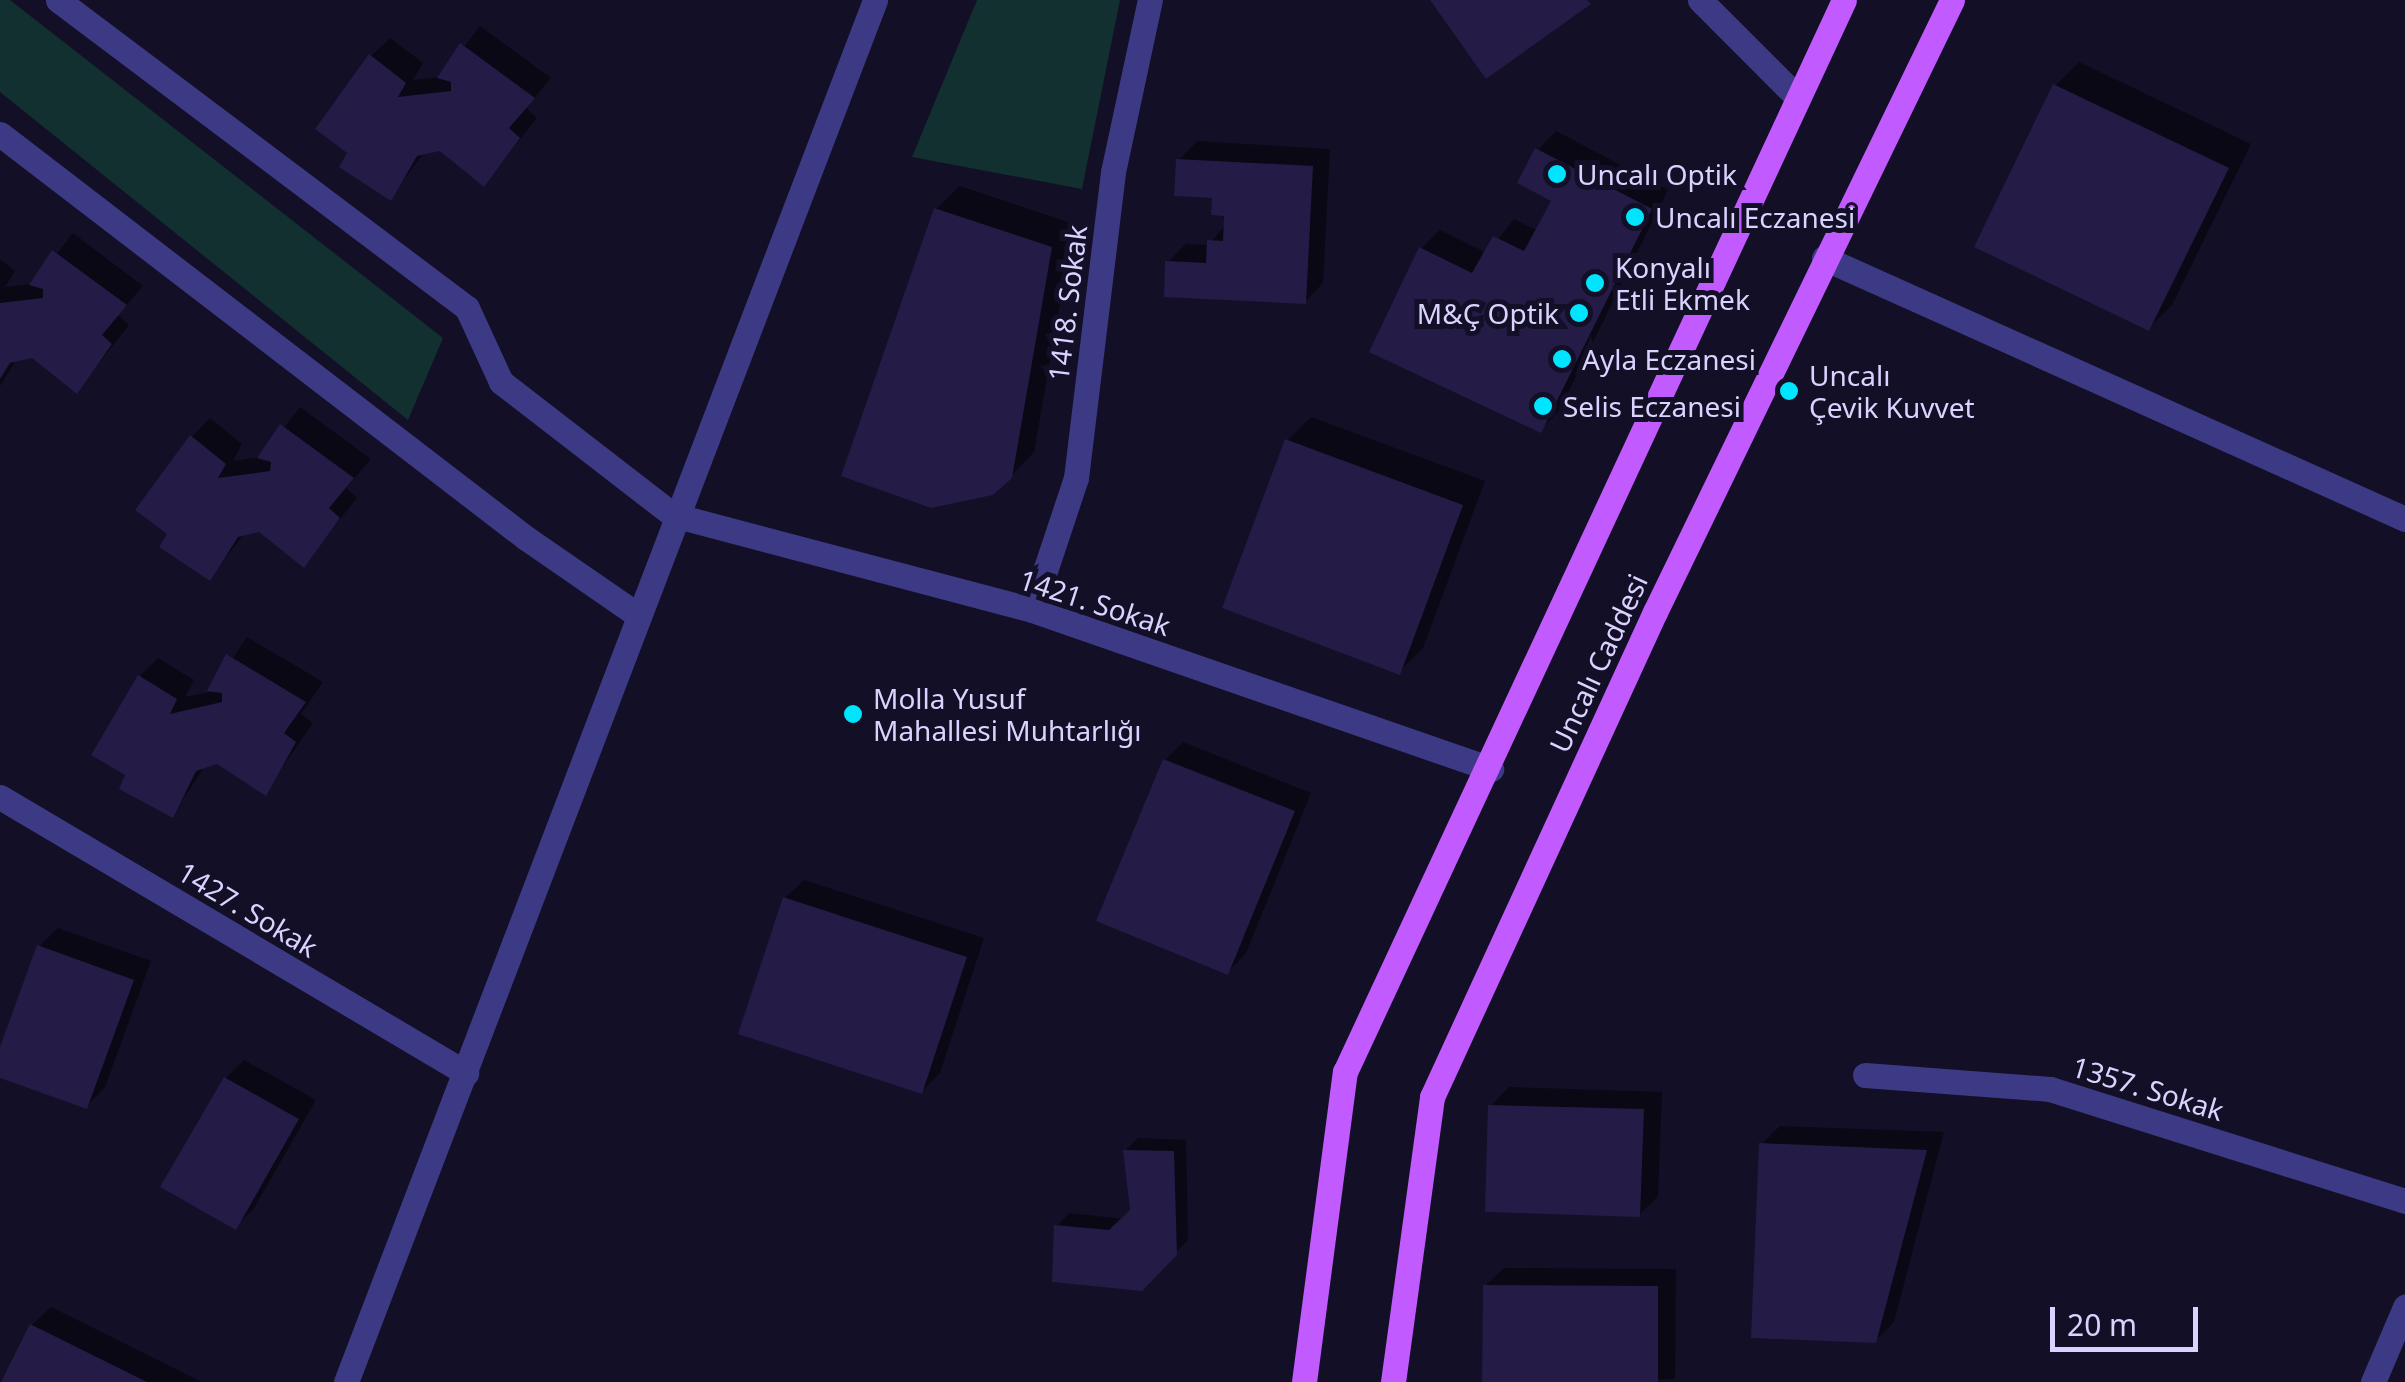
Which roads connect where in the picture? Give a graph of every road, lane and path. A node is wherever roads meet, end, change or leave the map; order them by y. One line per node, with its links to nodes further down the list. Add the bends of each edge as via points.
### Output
1 (58, 0): 10 (street, via 467,308 501,382)
2 (874, 0): 10 (street)
3 (1150, 0): 12 (street, 1418. Sokak, via 1113,172 1076,478)
4 (1700, 0): 7 (street)
5 (1844, 0): 7 (main road, Uncalı Caddesi)
6 (1952, 0): 9 (main road, Uncalı Caddesi)
7 (1796, 95): 14 (main road, Uncalı Caddesi)
8 (0, 134): 13 (street, via 526,538)
9 (1824, 258): 11 (street); 22 (main road, Uncalı Caddesi, via 1432,1097)
10 (673, 515): 12 (street, 1421. Sokak); 13 (street)
11 (2405, 519)
12 (1032, 610): 14 (street, 1421. Sokak)
13 (636, 614): 16 (street)
14 (1491, 769): 21 (main road, Uncalı Caddesi, via 1345,1072)
15 (0, 797): 16 (street, 1427. Sokak)
16 (466, 1073): 20 (street)
17 (1865, 1075): 18 (street, 1357. Sokak, via 2050,1089)
18 (2405, 1201)
19 (2405, 1307): 23 (street)
20 (346, 1382)
21 (1304, 1382)
22 (1393, 1382)
23 (2373, 1382)

